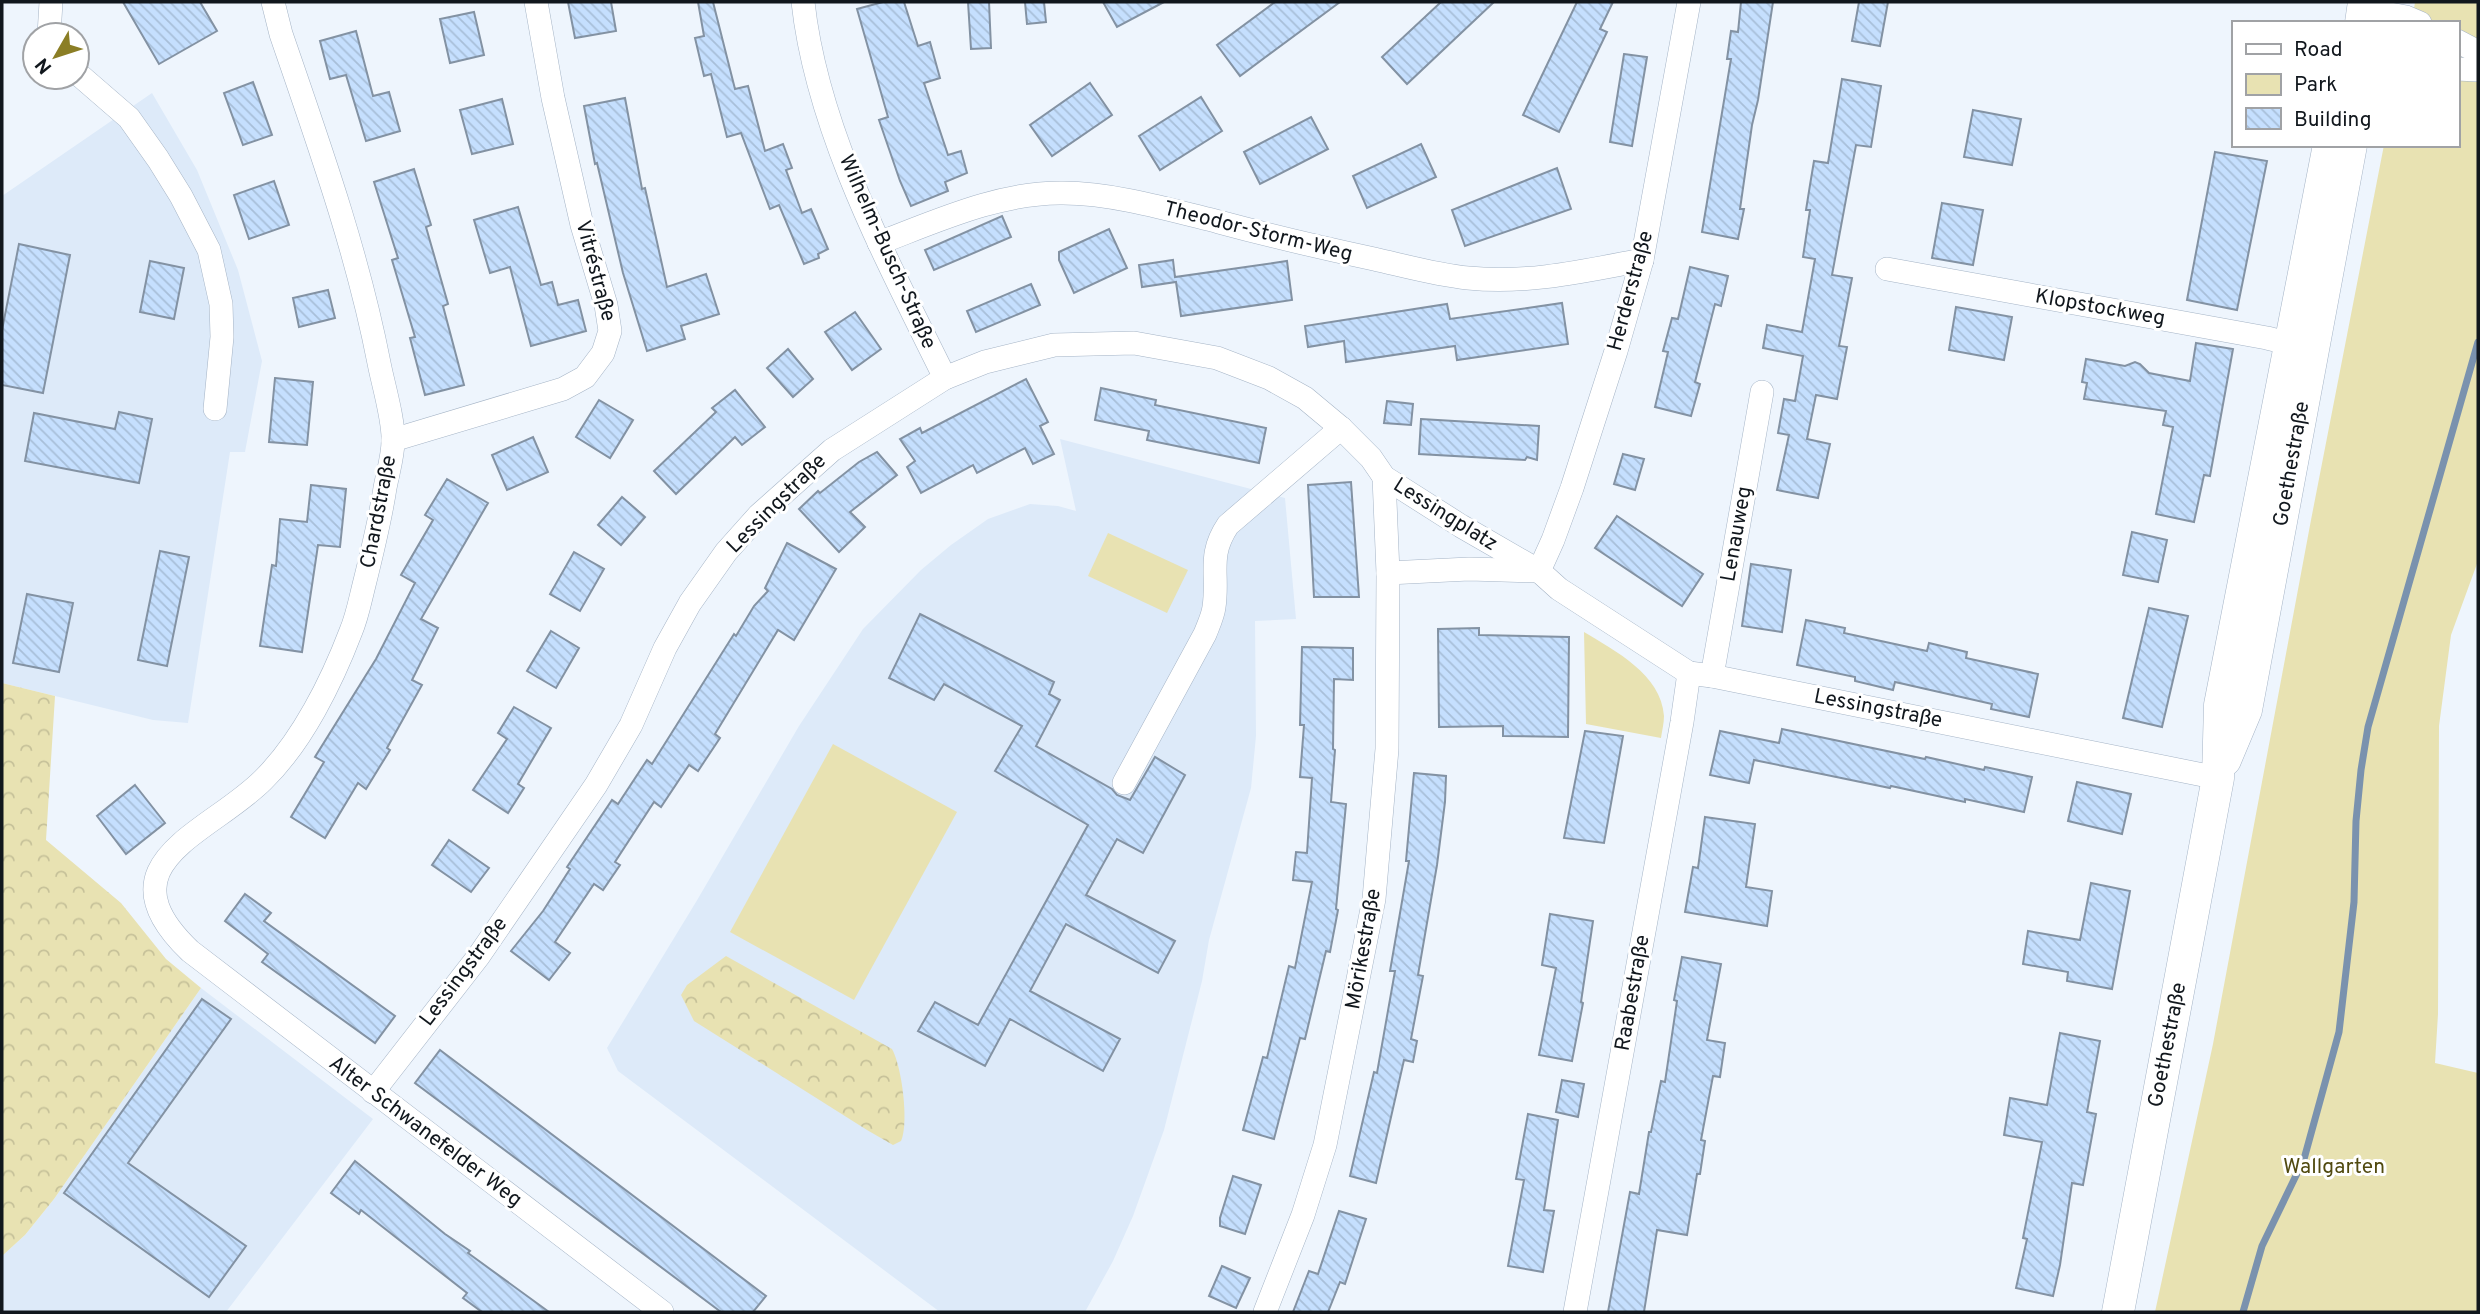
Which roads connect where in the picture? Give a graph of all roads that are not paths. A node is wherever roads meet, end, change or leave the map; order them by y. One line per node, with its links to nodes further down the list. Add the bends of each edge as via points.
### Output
1 (51, 2): 7 (street)
2 (273, 2): 24 (street, Chardstraße, via 354,253)
3 (536, 2): 24 (street, Vitréstraße, via 558,123 606,305 610,331 603,353 586,377 563,389)
4 (803, 2): 16 (street, Wilhelm-Busch-Straße, via 816,71 854,186)
5 (1689, 2): 17 (street, Herderstraße)
6 (2363, 11): 8 (street)
7 (50, 21)
8 (2415, 21)
9 (2459, 42): 10 (street)
10 (2478, 52)
11 (2459, 69): 12 (street)
12 (2478, 70)
13 (91, 85): 22 (street, via 129,118 181,196 209,250 221,304)
14 (2329, 147): 19 (main road, Goethestraße)
15 (2351, 147): 19 (main road, Goethestraße)
16 (879, 243): 17 (street, Theodor-Storm-Weg, via 980,207 1063,193 1167,209 1467,278 1520,281); 20 (street, Wilhelm-Busch-Straße)
17 (1642, 260): 26 (street, Herderstraße, via 1572,488)
18 (1887, 269): 19 (street, Klopstockweg)
19 (2301, 347): 31 (main road, Goethestraße, via 2220,705)
20 (945, 378): 23 (street, Lessingstraße, via 985,362 1054,345 1148,344 1217,358 1269,378 1305,398); 34 (street, Lessingstraße, via 832,450 759,515 726,552 690,603 631,725 596,785 478,957)
21 (1762, 392): 30 (street, Lenauweg)
22 (215, 409)
23 (1341, 428): 25 (street, Lessingstraße); 32 (street, via 1228,525 1218,540 1214,608 1205,634)
24 (393, 440): 33 (street, Chardstraße, via 378,531 353,628 334,674 264,780 175,847 160,865 155,896 172,934)
25 (1384, 477): 26 (street, Lessingplatz); 27 (street, Lessingplatz)
26 (1539, 571): 27 (street, Lessingplatz); 28 (street, Lessingplatz)
27 (1388, 573): 36 (street, Mörikestraße, via 1387,749 1374,899 1325,1145)
28 (1559, 589): 29 (street, Lessingstraße)
29 (1689, 673): 30 (street, Lessingstraße); 37 (street, Raabestraße)
30 (1712, 676): 31 (street, Lessingstraße)
31 (2218, 778): 38 (main road, Goethestraße)
32 (1124, 783)
33 (190, 951): 34 (street, Alter Schwanefelder Weg)
34 (373, 1093): 35 (street, Alter Schwanefelder Weg)
35 (662, 1312)
36 (1265, 1312)
37 (1574, 1312)
38 (2118, 1312)

